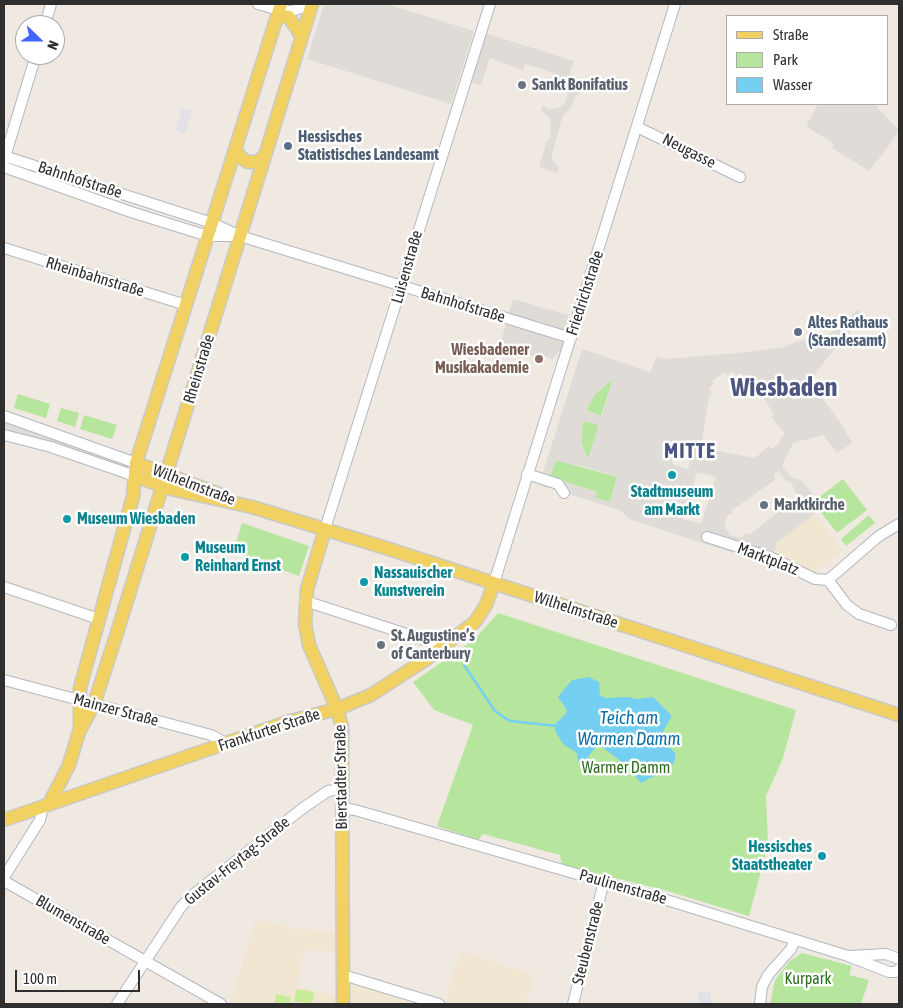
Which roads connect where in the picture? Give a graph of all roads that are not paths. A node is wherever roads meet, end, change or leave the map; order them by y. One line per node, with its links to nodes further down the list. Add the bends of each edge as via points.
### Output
1 (258, 4): 5 (street)
2 (312, 4): 5 (street, Rheinstraße, via 298,10); 6 (main road, Rheinstraße)
3 (490, 4): 18 (street, Luisenstraße)
4 (675, 4): 8 (street, Friedrichstraße)
5 (278, 12): 6 (main road, via 280,16 289,18); 9 (main road, Rheinstraße)
6 (302, 37): 11 (main road, Rheinstraße)
7 (33, 65): 10 (street)
8 (637, 127): 13 (street, Neugasse); 20 (street, Friedrichstraße)
9 (235, 149): 11 (main road, via 248,162); 14 (main road, Rheinstraße)
10 (4, 157): 14 (street, Bahnhofstraße)
11 (264, 157): 16 (main road, Rheinstraße)
12 (4, 167): 15 (street, Bahnhofstraße)
13 (740, 177)
14 (212, 223): 15 (main road, Rheinstraße); 16 (street, Bahnhofstraße)
15 (208, 236): 16 (street, Bahnhofstraße); 19 (main road, Rheinstraße)
16 (240, 236): 18 (street, Bahnhofstraße); 26 (main road, Rheinstraße)
17 (4, 248): 19 (street, Rheinbahnstraße)
18 (402, 286): 20 (street, Bahnhofstraße); 29 (street, Luisenstraße)
19 (186, 305): 23 (main road, Rheinstraße)
20 (571, 338): 24 (street, Friedrichstraße)
21 (4, 416): 23 (street)
22 (4, 436): 25 (street, via 51,447)
23 (136, 463): 25 (main road, Rheinstraße); 26 (main road, Wilhelmstraße)
24 (527, 474): 27 (street, via 558,484); 33 (street, Friedrichstraße)
25 (135, 476): 26 (main road, Wilhelmstraße); 32 (main road, Rheinstraße, via 133,496)
26 (164, 480): 29 (main road, Wilhelmstraße); 35 (main road, Rheinstraße)
27 (564, 493)
28 (899, 524): 31 (street, via 879,536)
29 (324, 530): 33 (main road, Wilhelmstraße); 36 (main road, Bierstadter Straße)
30 (707, 537): 31 (street, Marktplatz, via 770,557 815,579)
31 (828, 580): 38 (street, via 847,605 859,614)
32 (109, 583): 35 (main road, via 122,578); 37 (main road, Rheinstraße)
33 (494, 583): 39 (main road, Frankfurter Straße, via 475,622); 44 (main road, Wilhelmstraße)
34 (4, 587): 37 (street)
35 (130, 590): 42 (main road, Rheinstraße)
36 (305, 601): 39 (street, via 428,641); 43 (main road, Bierstadter Straße, via 309,645)
37 (99, 619): 41 (main road, Rheinstraße)
38 (891, 625)
39 (438, 650): 43 (main road, Frankfurter Straße, via 371,695)
40 (4, 680): 41 (street, Mainzer Straße)
41 (79, 700): 42 (street, Mainzer Straße); 45 (main road, Rheinstraße)
42 (94, 704): 45 (main road, Rheinstraße); 46 (street, Mainzer Straße, via 210,735)
43 (338, 709): 46 (main road, Frankfurter Straße); 48 (main road, Bierstadter Straße, via 342,727)
44 (899, 714)
45 (80, 732): 47 (main road, Rheinstraße)
46 (226, 743): 49 (main road, Frankfurter Straße)
47 (69, 765): 49 (main road); 50 (main road)
48 (342, 789): 51 (main road, Bierstadter Straße); 59 (street, Gustav-Freytag-Straße, via 328,791 303,808 189,898)
49 (66, 798): 50 (main road, Frankfurter Straße)
50 (46, 805): 52 (main road, Frankfurter Straße); 53 (street)
51 (342, 808): 55 (street, Paulinenstraße); 61 (main road, Bierstadter Straße)
52 (4, 820)
53 (4, 877)
54 (4, 881): 59 (street, Blumenstraße)
55 (604, 881): 56 (street, Paulinenstraße); 66 (street, Steubenstraße)
56 (795, 940): 57 (street, Paulinenstraße); 67 (street, via 768,975 762,987)
57 (848, 956): 58 (street); 60 (street, Paulinenstraße, via 888,972)
58 (897, 956)
59 (146, 962): 62 (street, Gustav-Freytag-Straße); 63 (street, Blumenstraße)
60 (899, 969)
61 (343, 975): 64 (main road, Bierstadter Straße); 65 (street)
62 (117, 1004)
63 (220, 1004)
64 (343, 1004)
65 (440, 1004)
66 (573, 1004)
67 (760, 1004)

